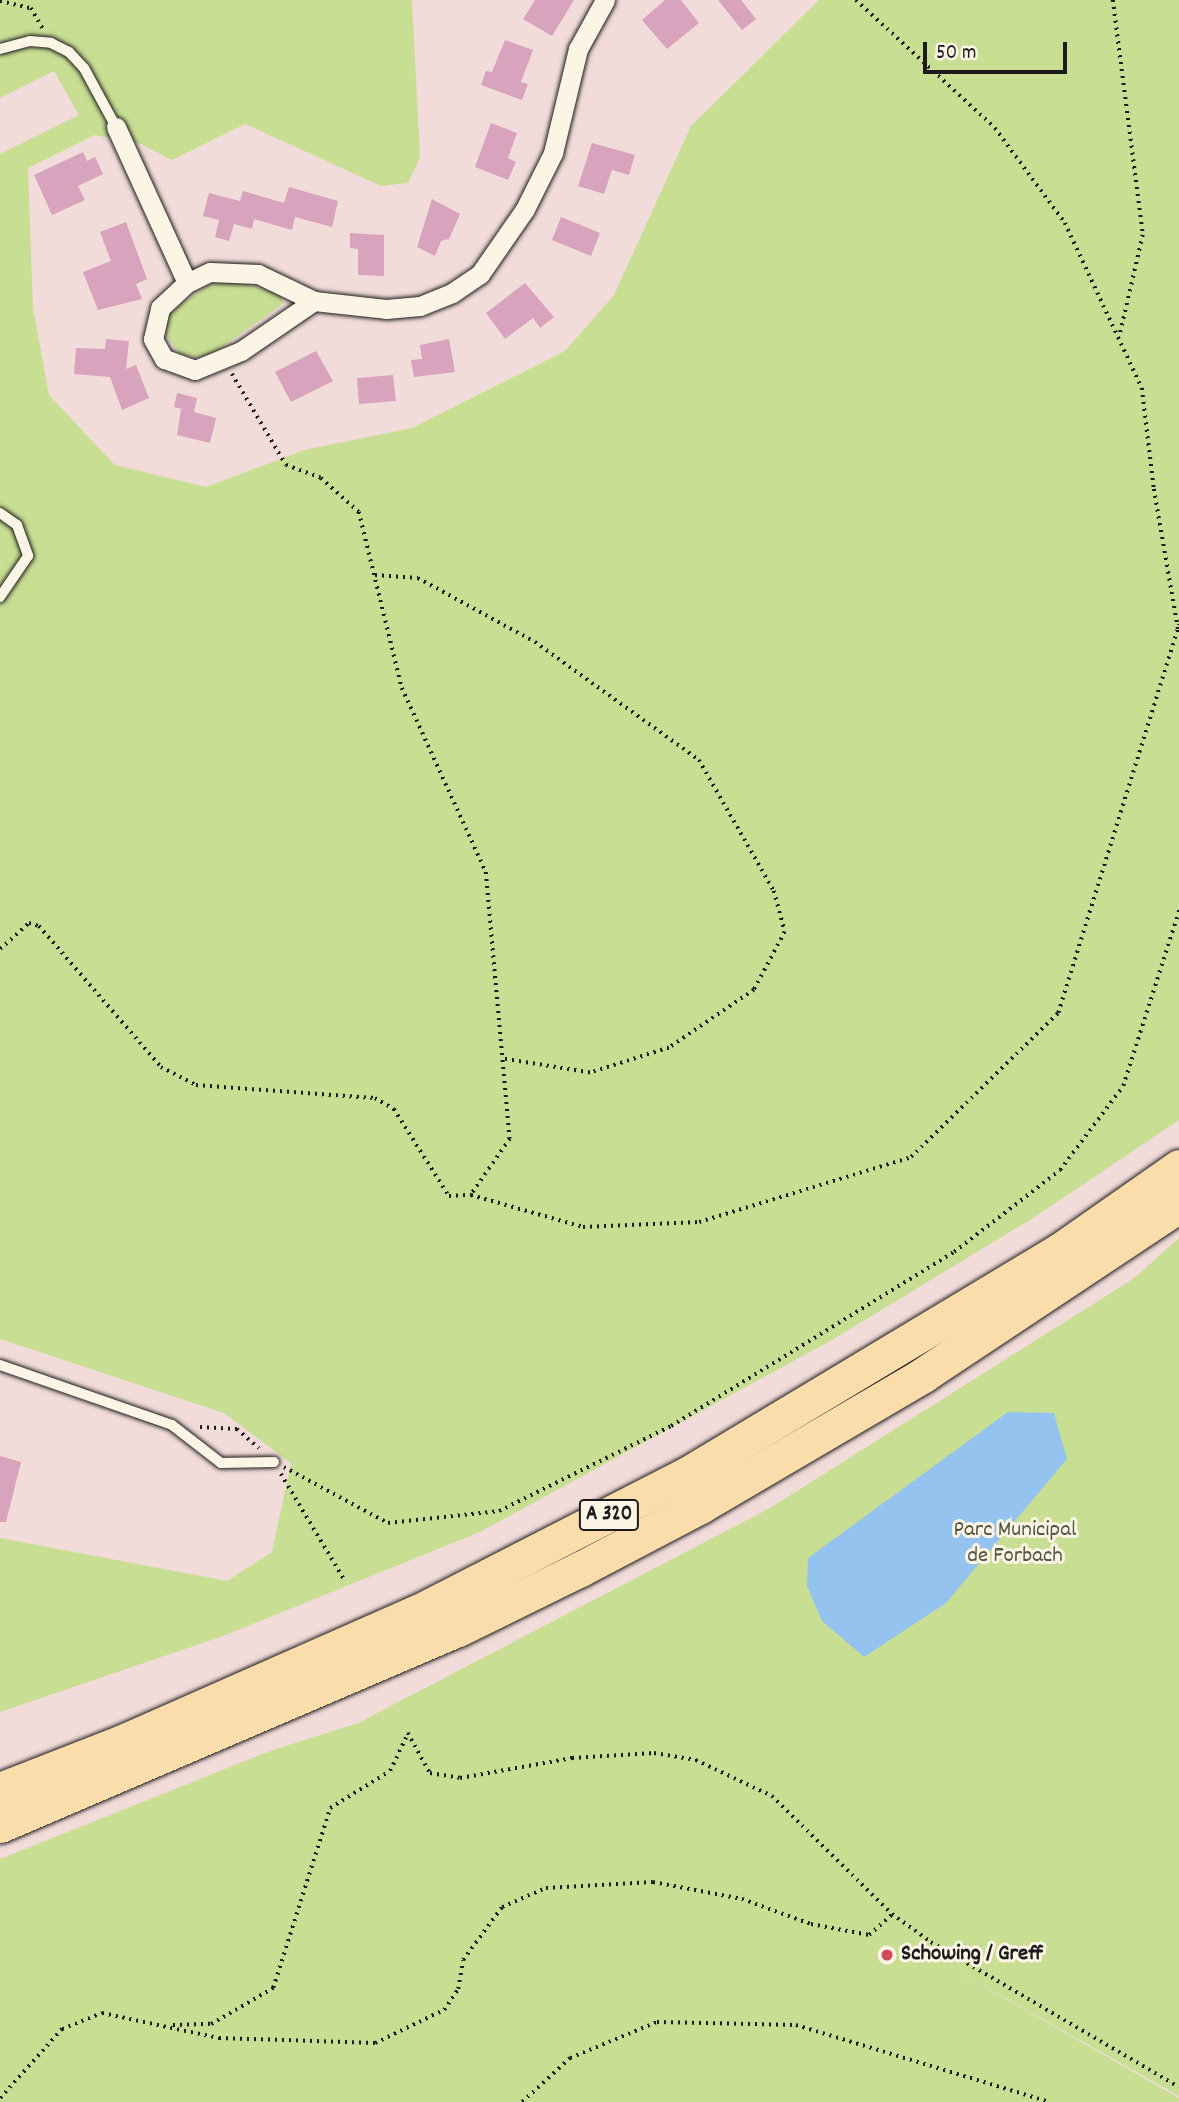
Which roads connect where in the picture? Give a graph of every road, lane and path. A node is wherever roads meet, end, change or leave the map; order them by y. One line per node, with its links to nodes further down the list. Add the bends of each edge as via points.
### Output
1 (605, 0): 9 (street, via 578,49 552,153 525,209 480,274 452,293 420,306 386,309)
2 (856, 0): 10 (path, via 995,128 1065,223)
3 (1113, 0): 10 (path, via 1143,235)
4 (0, 1): 5 (path, via 31,8)
5 (51, 43): 6 (lane, via 30,41); 7 (lane, via 84,68)
6 (0, 49)
7 (116, 127): 8 (street)
8 (187, 283): 9 (street, via 210,272 234,270 258,274); 11 (street, via 160,308 153,339 164,359 177,366 195,370)
9 (314, 301): 11 (street)
10 (1119, 338): 15 (path, via 1142,388)
11 (224, 361): 13 (path, via 286,465 321,478 359,512)
12 (0, 513): 14 (lane, via 17,525 28,555)
13 (374, 575): 19 (path, via 402,688 486,872); 19 (path, via 418,578 535,642 699,760 774,891 785,932 754,990 669,1048 590,1073)
14 (0, 597)
15 (1178, 625): 16 (path); 21 (path, via 1058,1013 911,1157 699,1222 583,1227)
16 (1179, 633)
17 (1179, 910): 24 (path, via 1123,1086 1060,1170 954,1252 671,1426 499,1511 388,1523)
18 (0, 948): 21 (path, via 29,923 38,926 162,1068 196,1085 375,1098 394,1109 449,1196)
19 (504, 1059): 21 (path, via 510,1139)
20 (1179, 1167): 26 (highway, A 320, via 1048,1259 686,1475 418,1612 125,1741)
21 (471, 1195)
22 (1179, 1205): 27 (highway, A 320, via 923,1374 700,1506 458,1629)
23 (0, 1365): 24 (lane, via 172,1424 221,1462)
24 (274, 1462): 25 (path)
25 (345, 1581)
26 (0, 1790)
27 (0, 1825)
28 (892, 1914): 29 (path, via 869,1935 811,1924 742,1899 653,1882 547,1888 502,1907 463,1960 458,1989 444,2010 375,2043 219,2038); 29 (path, via 772,1796 696,1760 654,1753 572,1758 460,1778 430,1773 408,1734 390,1772 330,1808 272,1989 211,2025); 30 (path, via 931,1942)
29 (167, 2025): 31 (path, via 102,2013 62,2029)
30 (1179, 2087)
31 (0, 2098)
32 (522, 2102): 33 (path, via 570,2058 657,2022 796,2025)
33 (1050, 2102)

